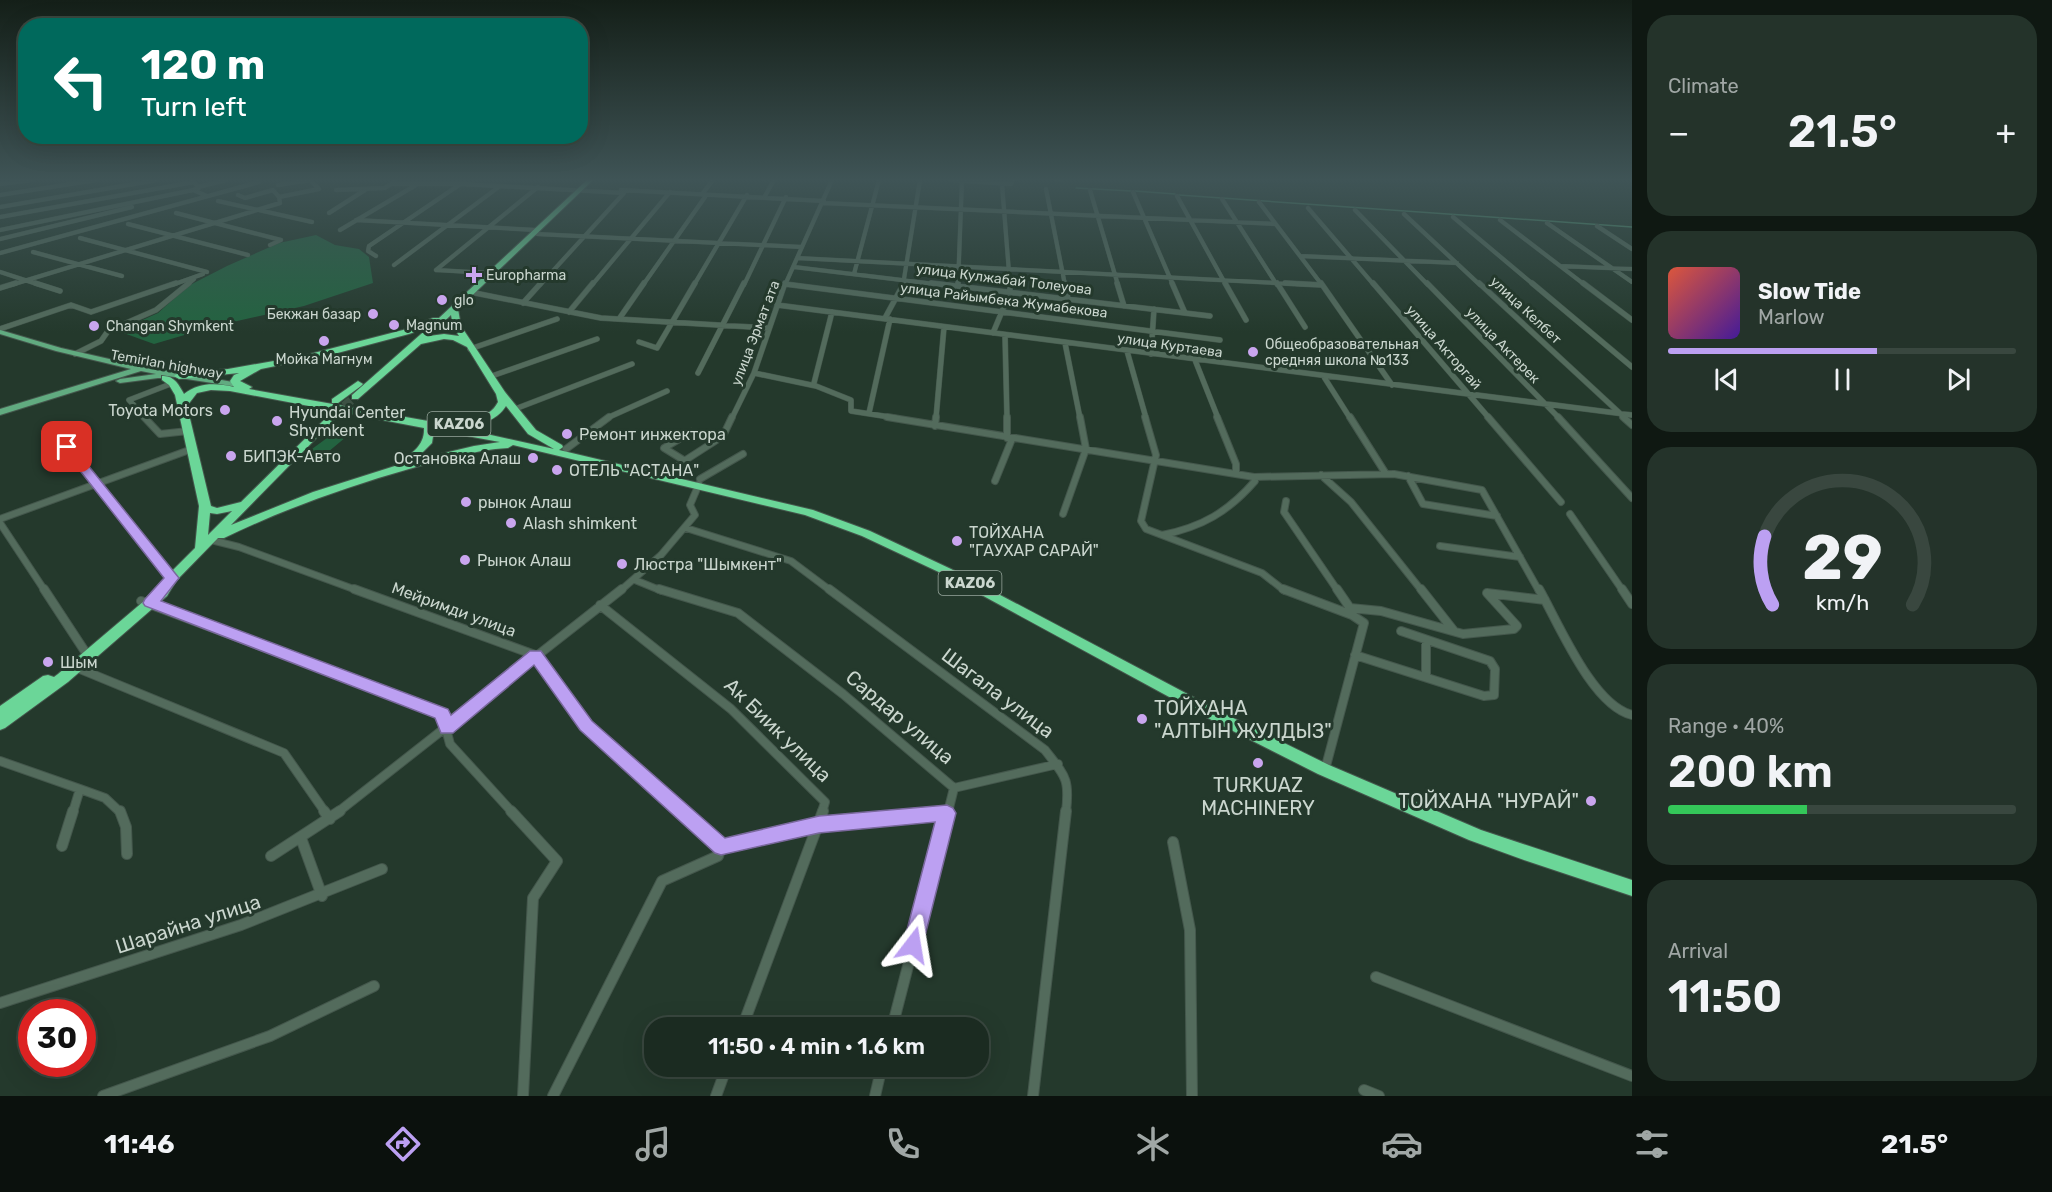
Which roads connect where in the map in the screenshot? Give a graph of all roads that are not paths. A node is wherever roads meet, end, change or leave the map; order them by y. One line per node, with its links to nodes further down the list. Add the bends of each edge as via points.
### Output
1 (32, 231): 38 (street)
2 (79, 231): 47 (street)
3 (154, 231): 34 (street)
4 (187, 231): 34 (street)
5 (246, 231): 41 (street, via 281,240)
6 (391, 231): 49 (street, via 369,246 368,251)
7 (438, 231): 58 (street)
8 (484, 231): 68 (street, via 436,270)
9 (526, 231): 33 (street)
10 (590, 231): 35 (street)
11 (636, 231): 37 (street)
12 (682, 231): 39 (street)
13 (725, 231): 40 (street)
14 (768, 231): 42 (street)
15 (809, 231): 43 (street, улица Эрмат ата)
16 (865, 231): 54 (street)
17 (912, 231): 57 (street)
18 (960, 231): 61 (street)
19 (1007, 231): 63 (street)
20 (1055, 231): 66 (street)
21 (1101, 231): 70 (street)
22 (1149, 231): 72 (street)
23 (1196, 231): 75 (street)
24 (1243, 231): 77 (street)
25 (1281, 231): 50 (street)
26 (1328, 231): 52 (street, улица Акторгай)
27 (1375, 231): 53 (street, улица Актерек)
28 (1423, 231): 55 (street, улица Келбет)
29 (1470, 231): 126 (street)
30 (1514, 231): 59 (street)
31 (1559, 231): 62 (street)
32 (1605, 231): 45 (street)
33 (536, 232): 35 (street); 68 (highway); 80 (highway)
34 (172, 236): 44 (street); 48 (street)
35 (585, 236): 37 (street); 87 (street)
36 (80, 238): 44 (street)
37 (630, 238): 39 (street); 92 (street)
38 (0, 239)
39 (675, 241): 40 (street); 97 (street)
40 (718, 243): 42 (street); 102 (street)
41 (270, 245)
42 (761, 245): 43 (street); 103 (street)
43 (802, 247): 51 (street, улица Эрмат ата)
44 (127, 249): 56 (street); 67 (street)
45 (1632, 249)
46 (33, 252): 56 (street)
47 (0, 253)
48 (248, 255)
49 (376, 256)
50 (1300, 256): 52 (street); 79 (street)
51 (797, 258): 54 (street); 60 (street, улица Эрмат ата)
52 (1353, 259): 53 (street); 140 (street, улица Акторгай)
53 (1404, 261): 55 (street); 141 (street, улица Актерек)
54 (857, 262): 57 (street); 69 (street)
55 (1457, 263): 147 (street, улица Келбет)
56 (78, 264): 71 (street); 73 (street)
57 (908, 264): 61 (street); 74 (street)
58 (394, 265)
59 (1559, 266): 62 (street); 101 (street)
60 (794, 267): 69 (street, улица Кулжабай Толеуова); 78 (street, улица Эрмат ата)
61 (959, 267): 63 (street); 81 (street)
62 (1612, 268): 64 (street); 76 (street)
63 (1011, 269): 66 (street); 84 (street)
64 (1632, 269)
65 (0, 272): 73 (street)
66 (1063, 272): 70 (street); 86 (street)
67 (205, 273): 108 (street, via 91,312 71,305); 121 (street, via 156,310 108,331 101,341)
68 (488, 273): 80 (highway)
69 (854, 274): 74 (street, улица Кулжабай Толеуова)
70 (1115, 275): 72 (street); 89 (street)
71 (122, 276)
72 (1169, 278): 75 (street); 95 (street)
73 (25, 280): 82 (street); 83 (street)
74 (906, 280): 81 (street, улица Кулжабай Толеуова); 85 (street)
75 (1223, 280): 77 (street); 100 (street)
76 (1632, 282)
77 (1277, 283): 79 (street); 105 (street)
78 (786, 284): 85 (street, улица Райымбека Жумабекова); 88 (street, улица Эрмат ата)
79 (1322, 285): 135 (street)
80 (476, 286): 87 (street); 90 (highway)
81 (958, 286): 84 (street, улица Кулжабай Толеуова)
82 (0, 288)
83 (60, 291)
84 (1010, 292): 86 (street, улица Кулжабай Толеуова); 94 (street)
85 (896, 298): 94 (street, улица Райымбека Жумабекова); 98 (street)
86 (1068, 299): 89 (street, улица Кулжабай Толеуова)
87 (523, 303): 92 (street)
88 (777, 305): 93 (street, улица Куртаева); 106 (street, улица Эрмат ата)
89 (1124, 306): 91 (street, улица Кулжабай Толеуова)
90 (454, 308): 107 (highway); 111 (highway); 119 (highway, via 454,320)
91 (1154, 309): 95 (street, улица Кулжабай Толеуова); 109 (street)
92 (569, 312): 97 (street)
93 (832, 312): 98 (street, улица Куртаева); 133 (street)
94 (1001, 312): 109 (street, улица Райымбека Жумабекова); 110 (street)
95 (1185, 313): 96 (street, улица Кулжабай Толеуова)
96 (1210, 316)
97 (619, 319): 102 (street)
98 (887, 319): 104 (street, улица Куртаева); 146 (street)
99 (557, 320): 119 (street)
100 (1246, 320)
101 (1632, 320)
102 (673, 323): 103 (street); 116 (street, via 657,348)
103 (724, 325): 106 (street); 128 (street)
104 (944, 327): 110 (street, улица Куртаева); 152 (street)
105 (1305, 327)
106 (769, 328): 129 (street, улица Эрмат ата)
107 (411, 330): 111 (highway, via 423,329); 125 (highway)
108 (0, 331): 121 (main road, Temirlan highway)
109 (1152, 331): 115 (street, улица Райымбека Жумабекова); 122 (street)
110 (993, 333): 112 (street, улица Куртаева)
111 (426, 334): 117 (highway)
112 (1005, 335): 118 (street, улица Куртаева); 156 (street)
113 (0, 337): 127 (main road, Temirlan highway)
114 (597, 339): 130 (street)
115 (1220, 340)
116 (639, 342)
117 (417, 343): 119 (highway, via 449,336 461,339); 143 (highway, via 402,362); 143 (highway, via 387,360)
118 (1065, 343): 120 (street, улица Куртаева); 159 (street)
119 (469, 347): 130 (highway)
120 (1127, 351): 122 (street, улица Куртаева); 162 (street)
121 (75, 354): 127 (main road, Temirlan highway)
122 (1151, 354): 123 (street, улица Куртаева)
123 (1195, 360): 131 (street, улица Куртаева); 165 (street, via 1236,464)
124 (632, 364): 144 (street)
125 (259, 367): 132 (highway); 134 (highway, via 241,374 235,381)
126 (1632, 367)
127 (131, 370): 132 (main road, Temirlan highway); 132 (main road, Temirlan highway); 137 (main road); 145 (main road)
128 (698, 373)
129 (754, 373): 133 (street); 161 (street, улица Эрмат ата, via 723,436)
130 (489, 377): 139 (highway)
131 (1324, 377): 135 (street, улица Куртаева); 166 (street)
132 (169, 378): 134 (main road); 136 (main road, Temirlan highway); 137 (main road); 142 (highway); 154 (street, via 129,400 160,434)
133 (814, 383): 146 (street, via 851,400 851,411)
134 (238, 385): 143 (highway, KАZ06)
135 (1392, 385): 140 (street, улица Куртаева)
136 (209, 386): 142 (highway, via 188,395); 143 (highway, Temirlan highway / KАZ06)
137 (75, 389): 145 (main road)
138 (667, 391): 157 (street, via 609,417)
139 (501, 394): 144 (highway); 149 (highway, via 503,402 495,413 479,421)
140 (1469, 395): 141 (street, улица Куртаева); 177 (street, улица Акторгай)
141 (1544, 404): 147 (street, улица Куртаева); 173 (street, улица Актерек)
142 (183, 405): 154 (highway)
143 (344, 406): 149 (highway, KАZ06); 150 (highway, KАZ06); 174 (highway); 174 (highway, via 297,439 252,487)
144 (515, 409): 157 (highway, via 532,432)
145 (0, 411)
146 (869, 413): 152 (street)
147 (1621, 414): 148 (street, улица Куртаева); 151 (street, улица Келбет)
148 (1632, 415)
149 (453, 423): 157 (highway, KАZ06)
150 (428, 424): 157 (highway, KАZ06); 163 (highway, via 429,439 419,453)
151 (1632, 425)
152 (934, 426): 156 (street)
153 (52, 428): 172 (street)
154 (188, 431): 158 (highway)
155 (692, 432): 161 (street, via 664,448)
156 (1010, 439): 159 (street); 170 (street)
157 (557, 448): 163 (highway, KАZ06, via 483,447); 164 (highway, KАZ06); 171 (highway, KАZ06)
158 (192, 449): 172 (street); 178 (highway)
159 (1086, 449): 162 (street); 179 (street)
160 (743, 454): 171 (street)
161 (685, 460): 164 (street, улица Эрмат ата)
162 (1156, 460): 165 (street); 184 (street, via 1142,521 1146,529)
163 (387, 471): 175 (highway, KАZ06)
164 (673, 473): 171 (highway, KАZ06)
165 (1236, 474): 169 (street)
166 (1386, 474): 167 (street); 168 (street)
167 (1321, 475): 169 (street); 196 (street, via 1351,502)
168 (1408, 476): 181 (street, via 1482,490); 181 (street, via 1423,504)
169 (1254, 477): 184 (street, via 1255,481 1232,508 1217,518)
170 (995, 481)
171 (699, 482): 183 (street, via 690,505 695,515); 209 (highway, KАZ06, via 812,508 890,537); 222 (highway, KАZ06, via 809,512 887,540 1388,801 1571,870)
172 (96, 484): 182 (street); 188 (street)
173 (1632, 498)
174 (251, 501): 175 (highway, via 268,506); 178 (highway, via 218,510); 185 (highway, KАZ06)
175 (294, 501): 185 (highway, KАZ06)
176 (1286, 501): 194 (street, via 1284,512)
177 (1561, 502)
178 (205, 506): 185 (highway)
179 (1063, 514)
180 (1570, 514): 192 (street)
181 (1497, 516): 187 (street)
182 (0, 521): 198 (street)
183 (686, 528): 189 (street); 208 (street, Шагала улица, via 791,561 1045,750)
184 (1161, 536): 194 (street, via 1262,573 1287,592)
185 (206, 544): 188 (highway, KАZ06); 199 (street, Мейримди улица, via 239,547)
186 (1440, 546): 187 (street)
187 (1520, 557): 190 (street)
188 (172, 578): 191 (highway, KАZ06, via 162,593)
189 (635, 580): 193 (street); 210 (street, Сардар улица, via 738,613 843,694)
190 (1545, 600): 196 (street, via 1487,593 1517,626); 204 (street, via 1595,688 1620,712)
191 (146, 602): 198 (highway, KАZ06); 201 (highway, KАZ06); 206 (street, via 442,714)
192 (1632, 604)
193 (600, 605): 199 (street); 214 (street, Ак Биик улица, via 731,709 825,802)
194 (1351, 611): 196 (street, via 1381,611); 200 (street, via 1364,623)
195 (1401, 631): 197 (street)
196 (1454, 632)
197 (1426, 640): 202 (street); 202 (street, via 1490,661 1495,669 1494,695 1484,696)
198 (84, 650): 203 (highway, KАZ06)
199 (535, 655): 206 (street); 218 (street, via 586,726)
200 (1355, 655): 202 (street); 209 (street)
201 (75, 667): 205 (highway, KАZ06); 213 (street, via 284,753)
202 (1426, 676)
203 (0, 714)
204 (1632, 714)
205 (0, 724)
206 (447, 728): 213 (street); 235 (street, via 450,744 557,861 533,898)
207 (0, 761): 211 (street)
208 (1058, 764): 210 (street); 239 (street, Шагала улица, via 1069,788)
209 (1326, 766): 222 (highway, KАZ06, via 1389,795)
210 (954, 788): 212 (street, Сардар улица)
211 (80, 789): 217 (street); 219 (street, via 121,808 126,822)
212 (947, 813): 214 (street); 229 (street, Сардар улица)
213 (330, 819): 215 (street)
214 (819, 825): 218 (street); 228 (street, Ак Биик улица)
215 (301, 838): 220 (street); 223 (street)
216 (1173, 842): 240 (street, via 1190,930)
217 (62, 846)
218 (721, 847): 236 (street, via 718,856 662,881)
219 (127, 854)
220 (271, 856)
221 (382, 869): 223 (street, Шарайна улица)
222 (1626, 883): 224 (main road)
223 (322, 896): 227 (street, Шарайна улица, via 242,927)
224 (1632, 897)
225 (1376, 976): 230 (street)
226 (374, 986): 234 (street, via 270,1036)
227 (0, 1003)
228 (746, 1017)
229 (895, 1017)
230 (1632, 1076)
231 (723, 1077): 237 (street)
232 (879, 1077): 238 (street)
233 (1364, 1090): 241 (street)
234 (103, 1096)
235 (523, 1096)
236 (553, 1096)
237 (716, 1096)
238 (875, 1096)
239 (1033, 1096)
240 (1192, 1096)
241 (1379, 1096)

